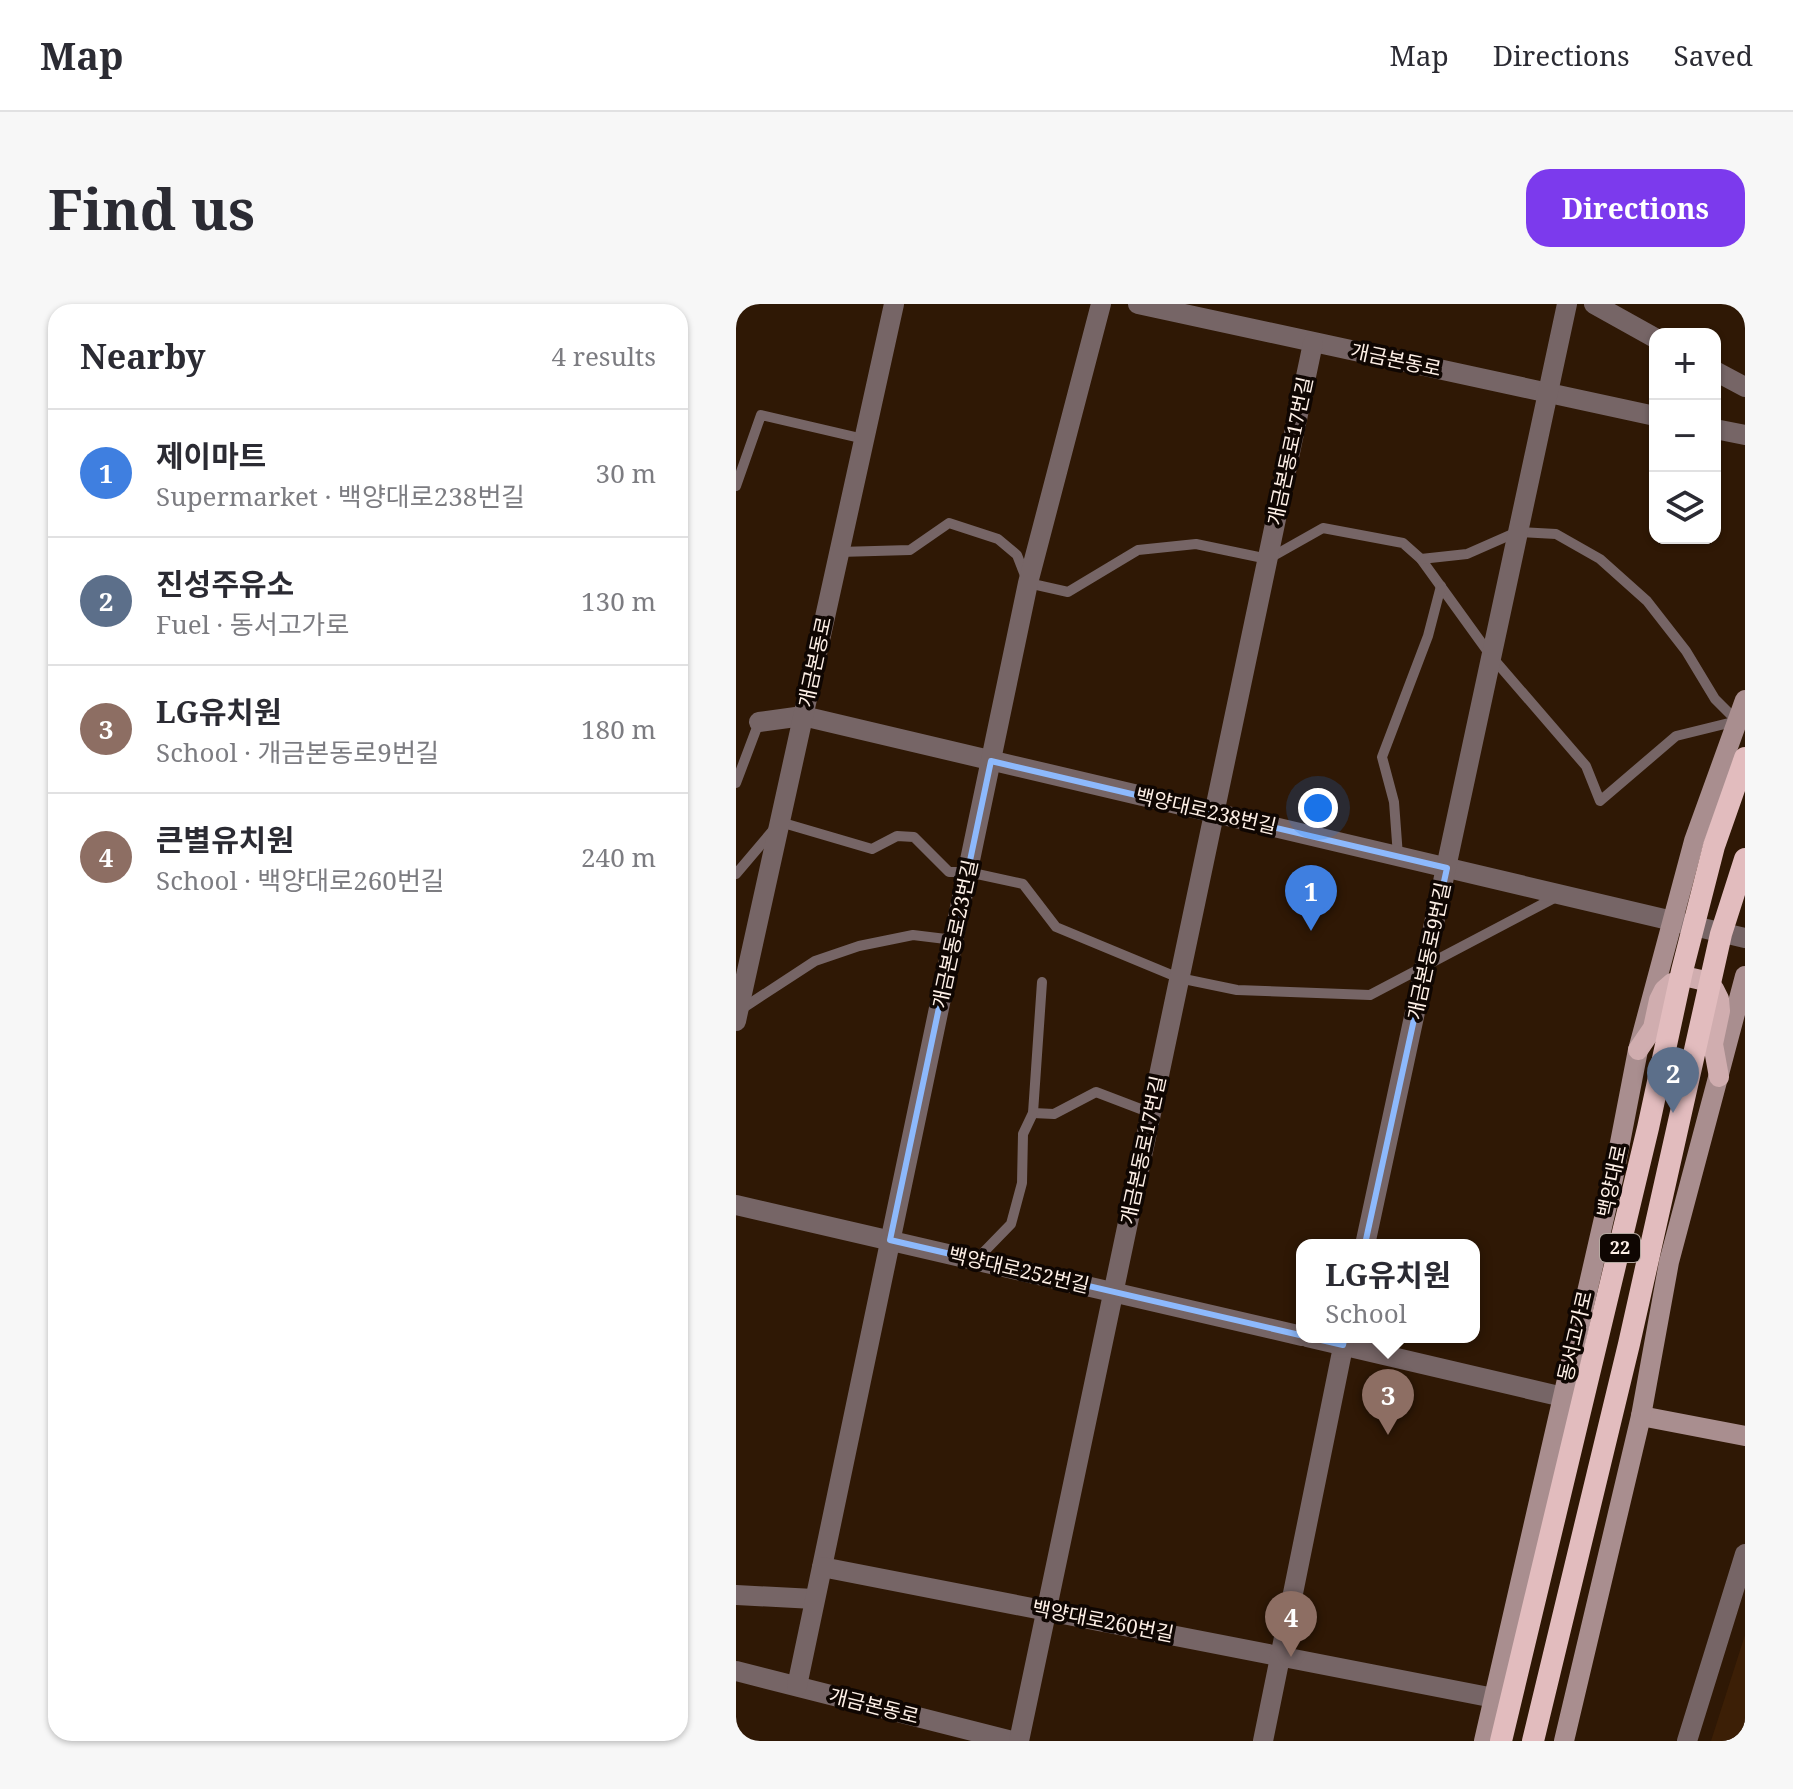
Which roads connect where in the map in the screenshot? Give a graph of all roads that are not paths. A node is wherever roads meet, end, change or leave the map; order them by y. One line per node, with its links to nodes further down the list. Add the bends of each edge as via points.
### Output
1 (894, 304): 14 (street, 개금본동로)
2 (1101, 304): 20 (street, 개금본동로23번길)
3 (1139, 304): 7 (street, 개금본동로)
4 (1567, 304): 10 (street, 개금본동로9번길)
5 (1594, 304): 6 (street)
6 (1649, 335)
7 (1313, 343): 10 (street, 개금본동로); 18 (street, 개금본동로17번길)
8 (1721, 374): 9 (street)
9 (1745, 387)
10 (1546, 392): 11 (street, 개금본동로); 16 (street, 개금본동로9번길)
11 (1649, 415)
12 (1721, 430): 13 (street)
13 (1745, 435)
14 (864, 439): 15 (lane, via 761,415); 17 (street, 개금본동로)
15 (736, 486)
16 (1517, 532): 19 (lane, via 1467,554); 22 (street, 개금본동로9번길); 26 (lane, via 1556,534 1600,559 1647,601 1715,699)
17 (839, 552): 20 (lane, via 910,550 949,523 998,539 1017,555); 24 (street, 개금본동로)
18 (1268, 559): 19 (lane, 개금본동로17번길, via 1323,528 1403,543); 20 (lane, via 1196,544 1138,550 1068,592); 30 (street, 개금본동로17번길)
19 (1421, 559): 21 (lane)
20 (1028, 583): 28 (street, 개금본동로23번길)
21 (1441, 586): 22 (lane); 32 (lane, via 1428,636 1382,757 1394,802)
22 (1491, 656): 26 (lane, via 1586,766 1600,801 1676,736); 34 (street, 개금본동로9번길)
23 (1745, 700): 26 (main road, 백양대로)
24 (803, 716): 25 (street, 백양대로238번길); 28 (street, 백양대로238번길); 31 (street, 개금본동로)
25 (759, 722): 29 (lane)
26 (1741, 725): 38 (main road, 백양대로, via 1694,841)
27 (1745, 758): 74 (highway, 동서고가로 / 22, bridge, via 1714,846 1682,971)
28 (991, 761): 30 (street, 백양대로238번길); 35 (street, 개금본동로23번길)
29 (736, 783)
30 (1214, 813): 32 (street, 백양대로238번길); 43 (street, 개금본동로17번길)
31 (780, 822): 35 (lane, via 872,849 897,836 914,837 949,872); 36 (lane); 45 (street, 개금본동로)
32 (1398, 856): 34 (street, 백양대로238번길)
33 (1745, 859): 75 (highway, 22, bridge, via 1721,934)
34 (1447, 868): 37 (street, 백양대로238번길); 41 (street, 개금본동로9번길)
35 (968, 872): 40 (street, 개금본동로23번길); 43 (lane, via 1023,884 1056,927)
36 (736, 874)
37 (1560, 894): 38 (street, 백양대로238번길); 41 (lane)
38 (1673, 921): 39 (street, 백양대로238번길); 46 (main road, 백양대로)
39 (1745, 938)
40 (954, 940): 45 (lane, via 913,935 815,961); 52 (street, 개금본동로23번길)
41 (1425, 968): 43 (lane, via 1370,995 1237,990); 51 (street, 개금본동로9번길)
42 (1745, 976): 47 (main road)
43 (1179, 978): 49 (street, 개금본동로17번길)
44 (1042, 982): 48 (lane)
45 (737, 1016)
46 (1638, 1050): 47 (main road, via 1653,1028 1664,990 1688,977 1701,980 1719,999 1713,1044); 58 (main road, 백양대로)
47 (1719, 1077): 59 (main road, via 1669,1262)
48 (1033, 1113): 49 (lane, via 1054,1114 1096,1092); 53 (lane, via 1023,1134 1022,1183 1011,1224)
49 (1151, 1113): 54 (street, 개금본동로17번길)
50 (736, 1205): 52 (street, 백양대로252번길)
51 (1366, 1239)
52 (890, 1240): 53 (street, 백양대로252번길); 62 (street, 개금본동로23번길)
53 (976, 1260): 54 (street, 백양대로252번길)
54 (1113, 1292): 55 (street, 백양대로252번길); 65 (street, 개금본동로17번길)
55 (1296, 1334)
56 (1344, 1343): 66 (street)
57 (1352, 1343): 58 (street, 백양대로252번길)
58 (1563, 1397): 69 (main road, 백양대로)
59 (1641, 1416): 60 (main road); 76 (main road)
60 (1745, 1436)
61 (1745, 1554): 77 (street)
62 (822, 1567): 64 (street); 65 (street, 백양대로260번길)
63 (736, 1595): 64 (street)
64 (814, 1599): 68 (street)
65 (1047, 1610): 66 (street, 백양대로260번길); 71 (street, 개금본동로17번길)
66 (1283, 1655): 69 (street, 백양대로260번길); 72 (street)
67 (736, 1671): 68 (street, 개금본동로)
68 (797, 1686): 70 (street, 개금본동로)
69 (1494, 1698): 73 (main road, 백양대로)
70 (1012, 1741)
71 (1019, 1741)
72 (1263, 1741)
73 (1484, 1741)
74 (1501, 1741)
75 (1533, 1741)
76 (1564, 1741)
77 (1687, 1741)

